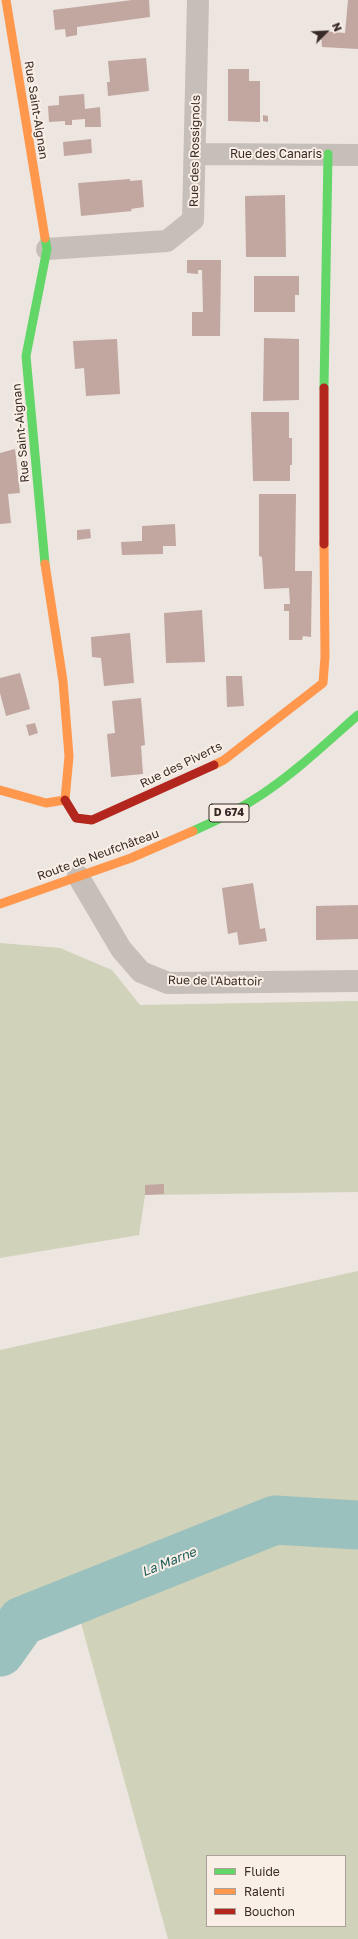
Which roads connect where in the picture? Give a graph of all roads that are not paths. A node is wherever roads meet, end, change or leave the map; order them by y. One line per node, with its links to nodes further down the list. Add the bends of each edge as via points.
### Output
1 (6, 0): 6 (street, Rue Saint-Aignan)
2 (198, 0): 3 (street, Rue des Rossignols)
3 (195, 154): 4 (street, Rue des Canaris); 6 (street, Rue des Rossignols, via 193,220 167,241)
4 (328, 154): 5 (street, Rue des Canaris); 9 (street, Rue des Piverts, via 323,437 323,683 224,760 92,820 76,818)
5 (358, 155)
6 (47, 249): 9 (street, Rue Saint-Aignan, via 26,356 43,549 63,681 69,756)
7 (358, 715): 10 (street, Route de Neufchâteau / D 674, via 261,796 211,823 138,855)
8 (0, 790): 9 (street, via 46,803)
9 (65, 800)
10 (78, 876): 11 (street, Route de Neufchâteau / D 674); 12 (street, Rue de l'Abattoir, via 121,949 141,972 168,983)
11 (0, 904)
12 (358, 981)

